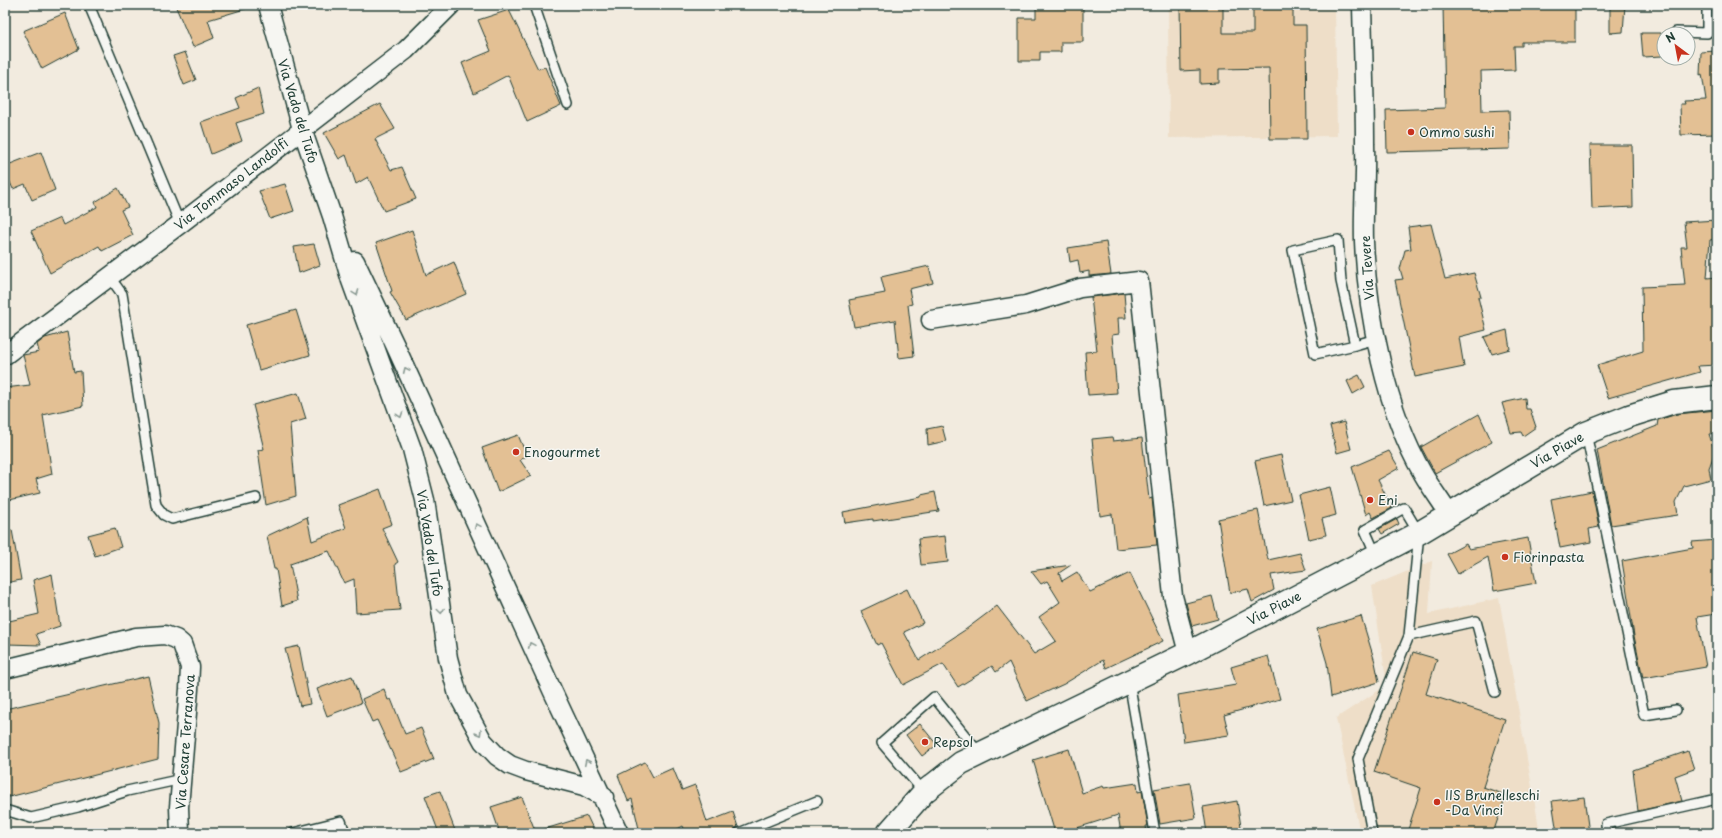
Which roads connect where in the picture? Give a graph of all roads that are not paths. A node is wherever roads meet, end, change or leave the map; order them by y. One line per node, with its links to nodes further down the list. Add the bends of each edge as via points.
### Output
1 (89, 5): 11 (lane)
2 (268, 5): 9 (street, Via Vado del Tufo)
3 (451, 5): 9 (street, Via Tommaso Landolfi, via 406,50)
4 (534, 5): 8 (lane)
5 (1362, 5): 14 (street, Via Tevere, via 1364,240 1369,304)
6 (1706, 5): 7 (lane, via 1706,33)
7 (1696, 33)
8 (568, 104)
9 (302, 129): 10 (street, Via Vado del Tufo); 11 (street, Via Tommaso Landolfi)
10 (332, 216): 34 (street, Via Vado del Tufo, one-way to 10, via 553,692 395,345); 34 (street, Via Vado del Tufo, one-way to 34, via 351,281 412,449 422,485 448,658 460,700 483,741 503,761 526,771 584,786)
11 (180, 224): 12 (street, Via Tommaso Landolfi)
12 (109, 276): 16 (street, Via Tommaso Landolfi); 21 (lane, via 122,294 156,505 172,520)
13 (931, 320): 26 (street, via 1026,305 1080,288 1139,281 1172,596)
14 (1376, 339): 15 (lane); 22 (street, Via Tevere, via 1391,397 1405,436 1422,473)
15 (1355, 345): 15 (lane, via 1316,354 1293,250 1338,240 1342,282)
16 (5, 355)
17 (1717, 381): 19 (main road, Via Piave, via 1702,386)
18 (1717, 397): 19 (main road, Via Piave)
19 (1674, 402): 20 (main road, Via Piave)
20 (1586, 433): 22 (main road, Via Piave); 30 (lane, via 1644,715)
21 (256, 498)
22 (1449, 514): 23 (main road, Via Piave)
23 (1419, 533): 24 (main road, Via Piave); 24 (lane, via 1404,508 1365,530); 25 (lane)
24 (1376, 555): 26 (main road, Via Piave)
25 (1409, 636): 29 (lane, via 1476,621); 45 (lane, via 1358,759)
26 (1188, 653): 28 (main road, Via Piave)
27 (5, 669): 32 (street, Via Cesare Terranova, via 136,637 165,635 176,639 182,644 190,667)
28 (1129, 681): 31 (main road, Via Piave); 44 (lane)
29 (1495, 692)
30 (1676, 710)
31 (979, 753): 33 (main road, Via Piave, via 961,763); 33 (lane, via 934,697 882,743)
32 (182, 779): 37 (lane, via 127,791 78,807 31,818); 38 (street, Via Cesare Terranova)
33 (924, 792): 43 (main road, Via Piave)
34 (604, 797): 41 (street, Via Vado del Tufo)
35 (1717, 800): 46 (lane, via 1606,824)
36 (817, 801): 42 (lane)
37 (5, 810)
38 (180, 833)
39 (293, 833): 40 (lane, via 340,822)
40 (344, 833)
41 (619, 833)
42 (739, 833)
43 (888, 833)
44 (1155, 833)
45 (1372, 833)
46 (1607, 833)

